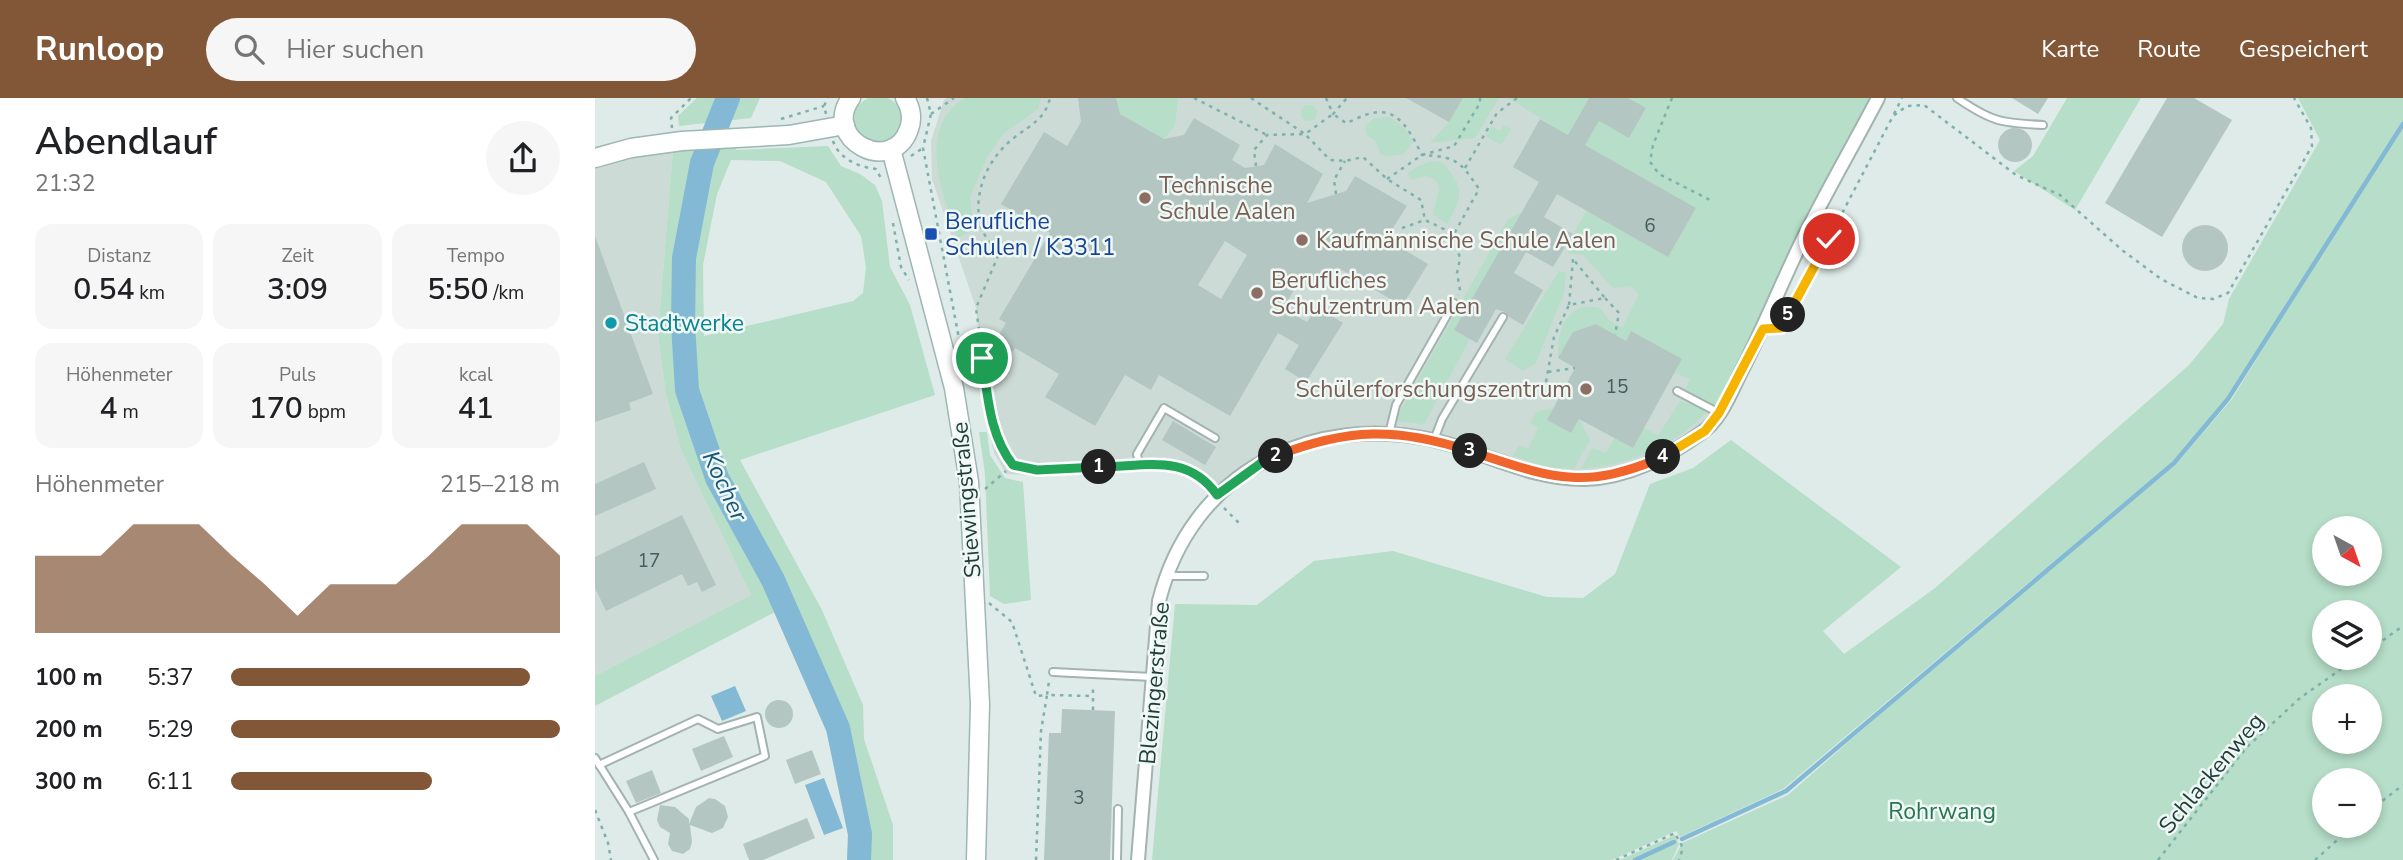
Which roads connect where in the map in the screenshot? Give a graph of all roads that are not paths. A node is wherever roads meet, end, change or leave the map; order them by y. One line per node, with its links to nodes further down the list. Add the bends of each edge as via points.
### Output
1 (851, 98): 6 (main road)
2 (1878, 98): 12 (street, Blezingerstraße)
3 (1957, 98): 5 (lane, via 1991,119)
4 (909, 99): 7 (main road, via 911,123 907,134)
5 (2043, 125)
6 (837, 127): 7 (main road, via 862,148); 8 (main road, via 789,135 678,141)
7 (891, 149): 27 (main road, Stiewingstraße, via 954,388 969,482 980,704)
8 (595, 158)
9 (1454, 303): 14 (lane, via 1396,405)
10 (1503, 317): 16 (lane)
11 (1677, 391): 12 (lane)
12 (1719, 413): 16 (street, Blezingerstraße, via 1705,431 1671,453 1629,471 1586,479 1549,476)
13 (994, 432): 17 (lane, via 1013,465 1037,470)
14 (1389, 434): 16 (street, Blezingerstraße); 18 (street, Blezingerstraße, via 1346,434 1310,442 1264,461)
15 (1215, 438): 17 (lane, via 1164,408 1137,454)
16 (1434, 440)
17 (1139, 465): 18 (lane, via 1165,463 1200,475)
18 (1215, 496): 19 (street, Blezingerstraße, via 1195,521)
19 (1166, 576): 20 (lane); 22 (street, Blezingerstraße, via 1159,601)
20 (1204, 576)
21 (1053, 672): 22 (lane)
22 (1154, 678): 29 (street, Blezingerstraße)
23 (597, 761): 25 (lane); 25 (lane, via 698,719 718,729 757,717 765,756)
24 (1118, 809): 28 (lane)
25 (629, 812): 26 (lane)
26 (654, 860)
27 (976, 860)
28 (1118, 860)
29 (1138, 860)

